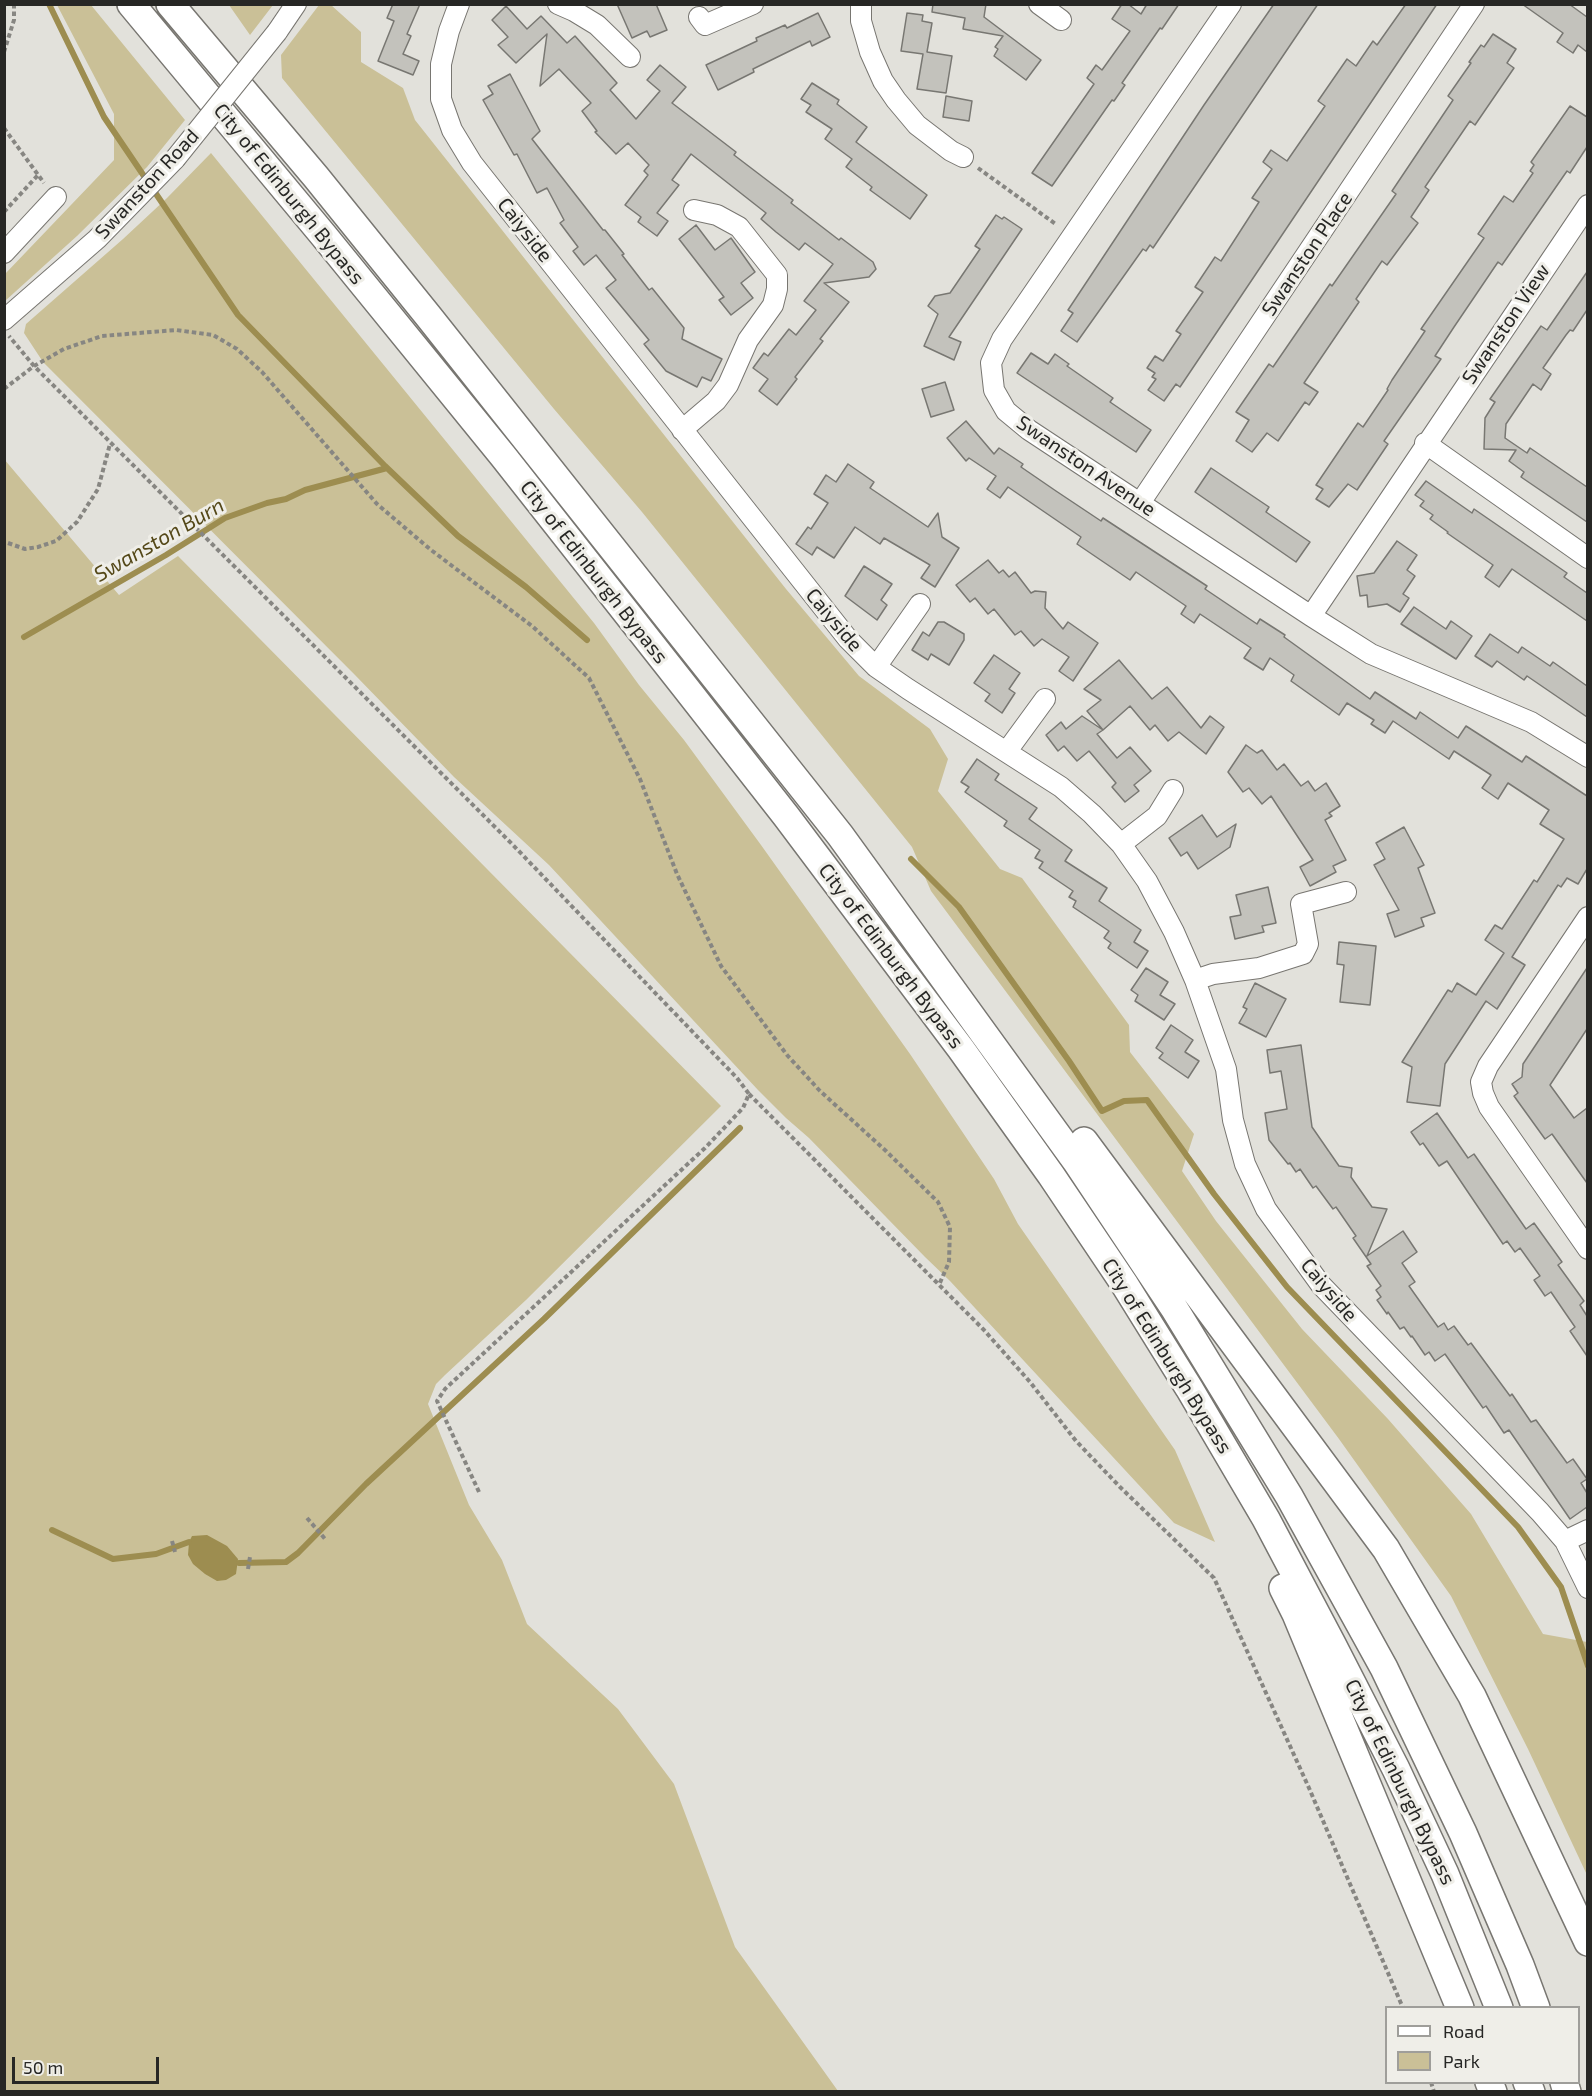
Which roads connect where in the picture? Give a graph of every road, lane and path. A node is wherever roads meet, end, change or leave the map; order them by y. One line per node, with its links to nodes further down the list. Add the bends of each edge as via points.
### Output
1 (14, 4): 12 (path, via 15,20)
2 (131, 4): 45 (highway, City of Edinburgh Bypass, via 503,456 786,816)
3 (170, 4): 40 (highway, City of Edinburgh Bypass, via 399,279)
4 (296, 4): 23 (street, Swanston Road, bridge, via 176,159 97,239)
5 (459, 4): 27 (street, Caiyside, via 441,64 441,99 452,130 472,163)
6 (558, 4): 13 (street, via 597,25)
7 (753, 4): 11 (street, via 705,25)
8 (861, 4): 15 (street, via 861,21 883,81 917,125)
9 (1231, 4): 21 (street, Swanston Avenue)
10 (1474, 4): 30 (street, Swanston Place)
11 (699, 17)
12 (4, 52)
13 (630, 57)
14 (4, 128): 16 (path)
15 (952, 157): 21 (path)
16 (38, 175): 17 (path); 20 (path)
17 (56, 197): 22 (street)
18 (1587, 205): 29 (street, Swanston View)
19 (694, 210): 27 (street, via 717,215 739,227 777,275 777,289 773,305 748,340 728,385 716,401)
20 (4, 212)
21 (1073, 236): 30 (street, Swanston Avenue, via 1002,339 991,363 994,390 1006,411 1029,430)
22 (4, 253)
23 (4, 320)
24 (4, 330): 25 (path)
25 (34, 366): 26 (path); 28 (path); 48 (path, via 64,349 102,336 176,330 213,335 237,349 262,372 377,504 532,626 589,678 640,779 677,874 721,966 787,1055 820,1091 938,1202 950,1227 949,1262)
26 (4, 389)
27 (682, 430): 35 (street, Caiyside, via 848,639)
28 (110, 443): 31 (path, via 98,489 77,522 56,541 38,547 24,549); 46 (path, via 512,844)
29 (1425, 443): 32 (street); 34 (street, Swanston View)
30 (1140, 502): 34 (street, Swanston Avenue)
31 (8, 543)
32 (1587, 558)
33 (920, 604): 35 (street, Caiyside)
34 (1311, 616): 38 (street, Swanston Avenue, via 1371,654 1530,722)
35 (876, 667): 37 (street, Caiyside)
36 (1045, 699): 37 (street)
37 (1007, 752): 41 (street, Caiyside, via 1061,787)
38 (1587, 756)
39 (1173, 790): 41 (street, via 1157,816)
40 (840, 835): 59 (highway, via 983,1007 1386,1549 1472,1696); 63 (highway, City of Edinburgh Bypass, via 1076,1161 1174,1308 1288,1496 1384,1668 1463,1833)
41 (1121, 844): 44 (street, Caiyside, via 1147,881)
42 (1347, 892): 44 (street, via 1301,904 1308,944 1303,954 1259,968)
43 (1587, 917): 47 (street, via 1481,1082 1489,1107)
44 (1195, 980): 54 (street, Caiyside, via 1226,1069 1233,1120 1245,1164 1266,1209 1321,1285)
45 (961, 1049): 61 (highway, via 1191,1420 1267,1554 1296,1614); 62 (highway, City of Edinburgh Bypass, via 1125,1285 1266,1519 1396,1769 1445,1874)
46 (749, 1094): 48 (path); 49 (path, via 743,1108 705,1148 445,1389 437,1401)
47 (1587, 1249)
48 (939, 1285): 60 (path, via 984,1330 1076,1441 1214,1578)
49 (479, 1492)
50 (308, 1518): 52 (path)
51 (1587, 1530): 54 (street)
52 (326, 1540)
53 (172, 1541): 55 (path)
54 (1565, 1541): 58 (street, Caiyside)
55 (175, 1552)
56 (250, 1557): 57 (path)
57 (248, 1569)
58 (1587, 1588)
59 (1587, 1942)
60 (1403, 2006)
61 (1460, 2006)
62 (1499, 2006)
63 (1536, 2006)

